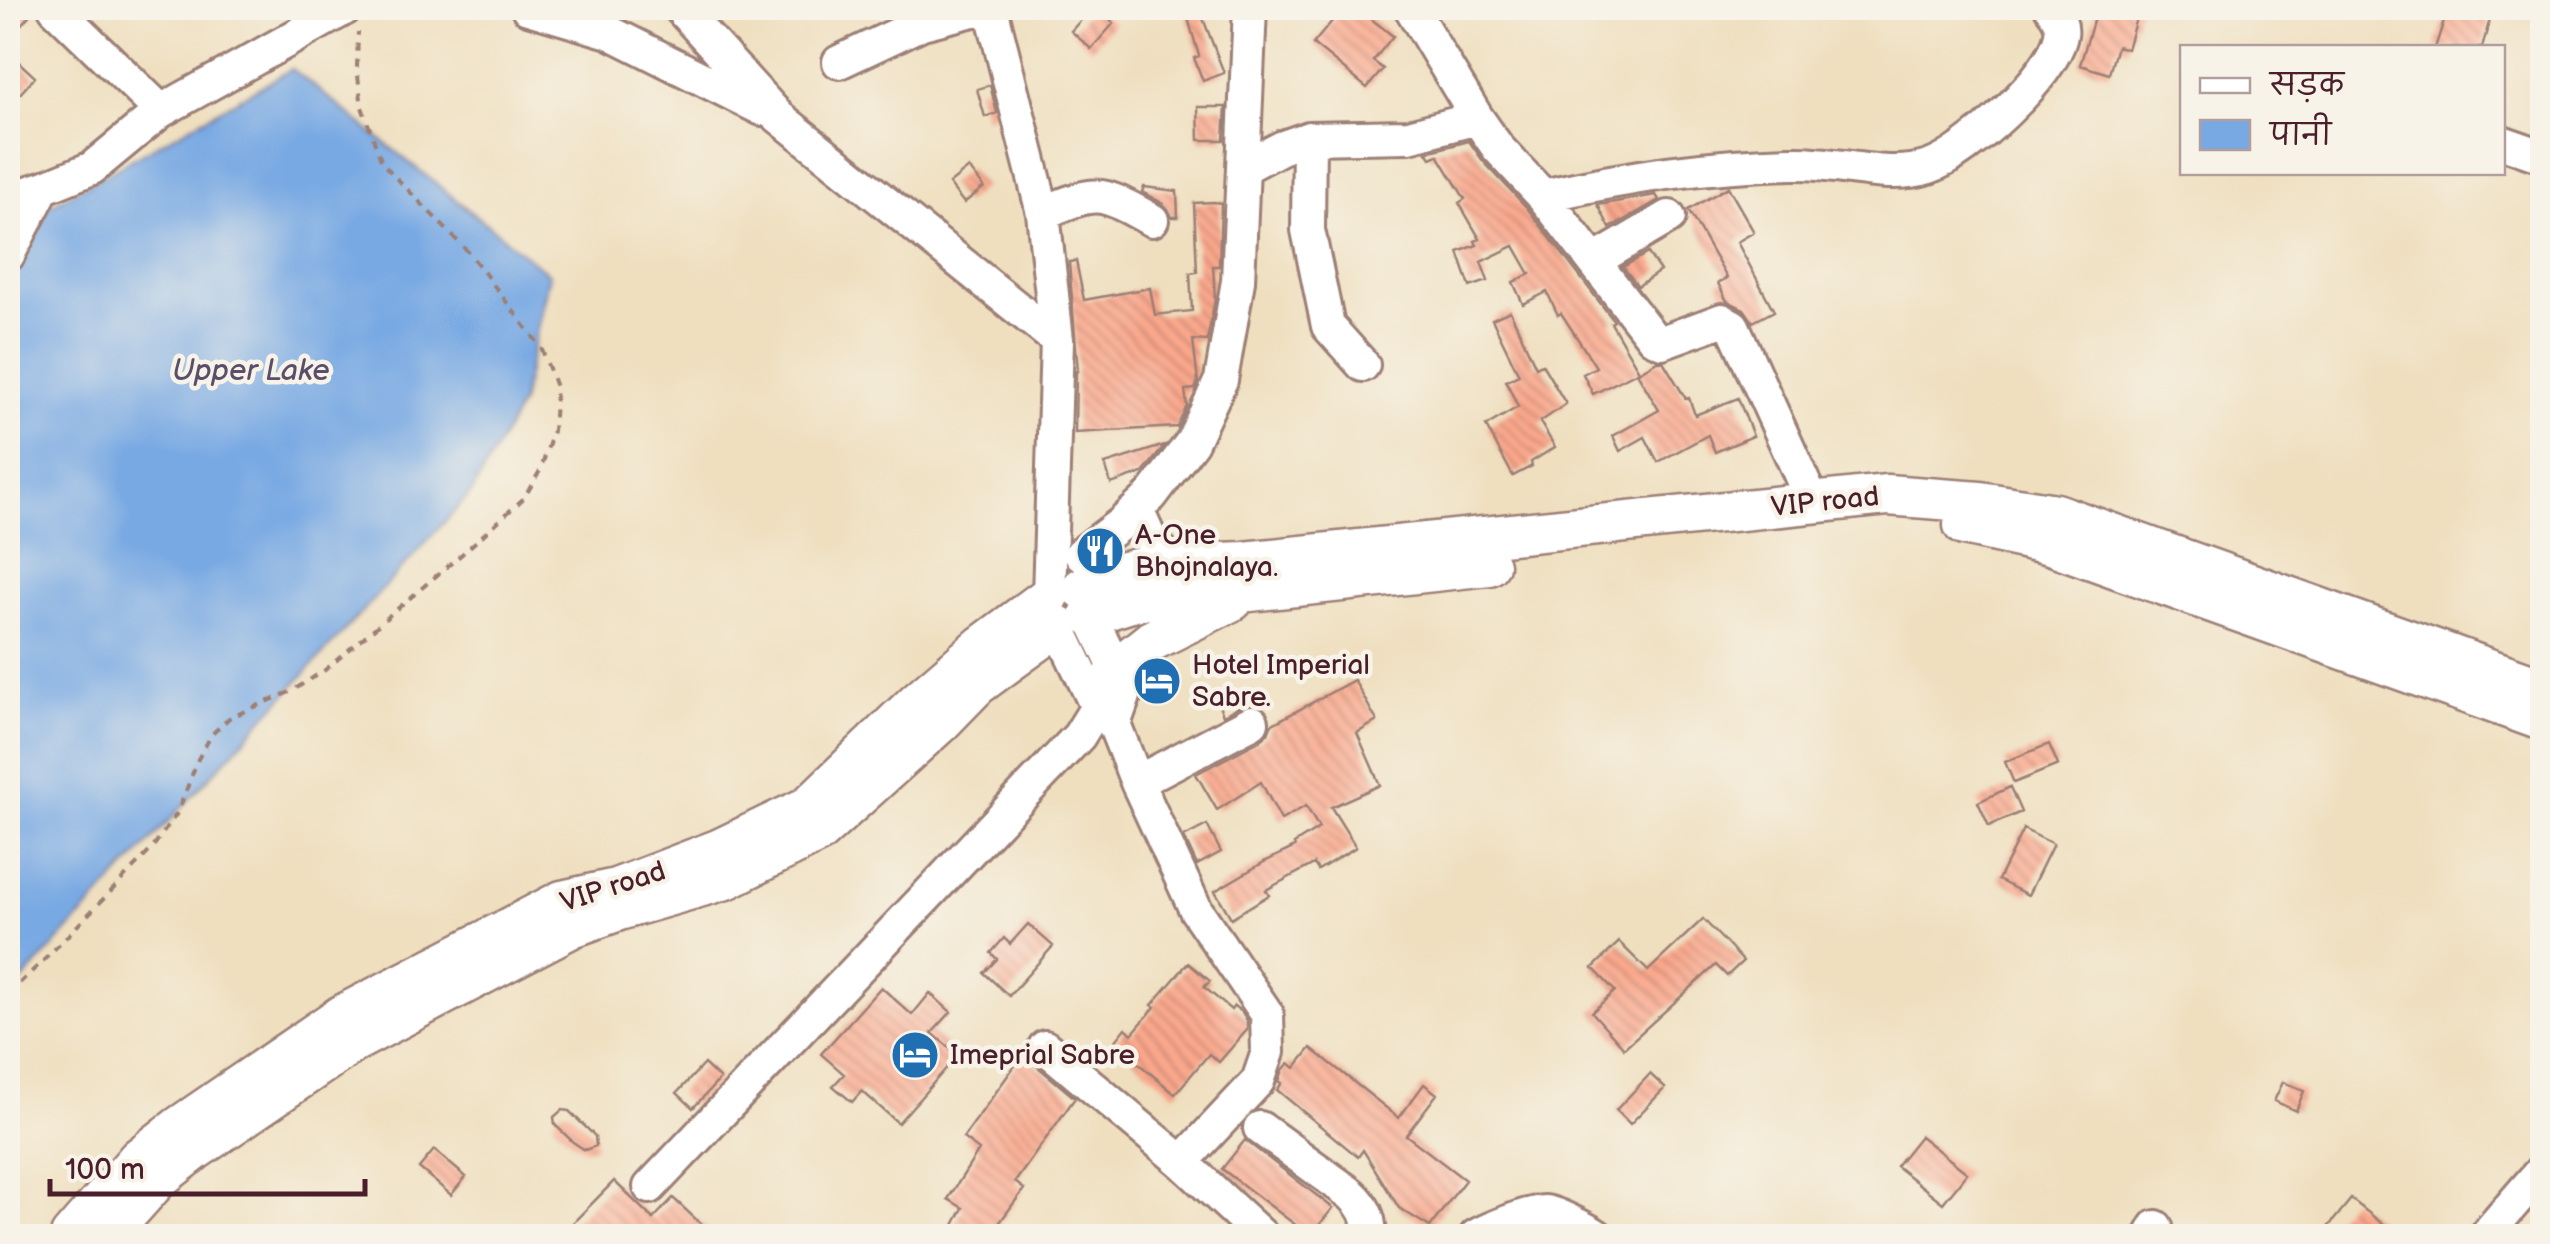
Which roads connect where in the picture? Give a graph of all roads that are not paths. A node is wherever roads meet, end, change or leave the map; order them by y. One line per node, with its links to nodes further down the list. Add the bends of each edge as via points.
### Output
1 (55, 8): 11 (street)
2 (528, 8): 12 (street, via 608,32)
3 (680, 8): 12 (street)
4 (981, 8): 10 (street, via 922,23)
5 (991, 8): 21 (street)
6 (1250, 8): 17 (street)
7 (1411, 8): 13 (street)
8 (2052, 8): 19 (street, via 2061,38 2033,84 1982,134 1930,167 1882,172 1792,163 1654,174)
9 (352, 15): 11 (street)
10 (839, 62)
11 (161, 111): 18 (street, via 92,168)
12 (779, 117): 26 (street)
13 (1477, 118): 14 (street, via 1408,136); 19 (street)
14 (1309, 138): 17 (street); 27 (street, via 1308,230 1328,326)
15 (2505, 143): 16 (street)
16 (2542, 156)
17 (1243, 168): 30 (street, via 1238,281 1222,380 1192,442)
18 (42, 188): 20 (street); 24 (street)
19 (1542, 196): 25 (street)
20 (8, 199)
21 (1043, 213): 23 (street, via 1095,194); 26 (street)
22 (1669, 217): 25 (street)
23 (1152, 220)
24 (8, 255)
25 (1594, 261): 28 (street, via 1658,342 1722,320 1733,326)
26 (1058, 340): 29 (street)
27 (1363, 365)
28 (1813, 503): 31 (main road, VIP road); 35 (main road, VIP road, via 1886,495 2056,514)
29 (1050, 507): 33 (street); 33 (street)
30 (1137, 510): 31 (street, via 1152,542); 33 (street)
31 (1177, 565): 33 (main road, VIP road, via 1116,574)
32 (1250, 591): 33 (main road, VIP road, via 1134,601); 34 (main road, via 1152,641); 37 (main road, VIP road, via 1892,520 1966,525 2050,544)
33 (1072, 596): 34 (street); 36 (street); 45 (main road, VIP road, via 983,645 808,807 616,890 562,900 341,1016 138,1158); 46 (main road, VIP road, via 818,833 726,879 572,927 355,1040 158,1179)
34 (1116, 669): 36 (street, via 1124,696)
35 (2542, 688)
36 (1106, 715): 39 (street); 44 (street)
37 (2542, 720)
38 (1252, 722): 39 (street)
39 (1138, 782): 42 (street, via 1196,910 1267,1014 1268,1052 1258,1081)
40 (1045, 1047): 42 (street)
41 (1260, 1128): 48 (street, via 1352,1194 1370,1224)
42 (1182, 1162): 47 (street)
43 (2542, 1170): 51 (street)
44 (650, 1188)
45 (71, 1236)
46 (107, 1236)
47 (1262, 1236)
48 (1369, 1236)
49 (1476, 1236): 50 (street, via 1545,1212)
50 (1596, 1236)
51 (2485, 1236)

